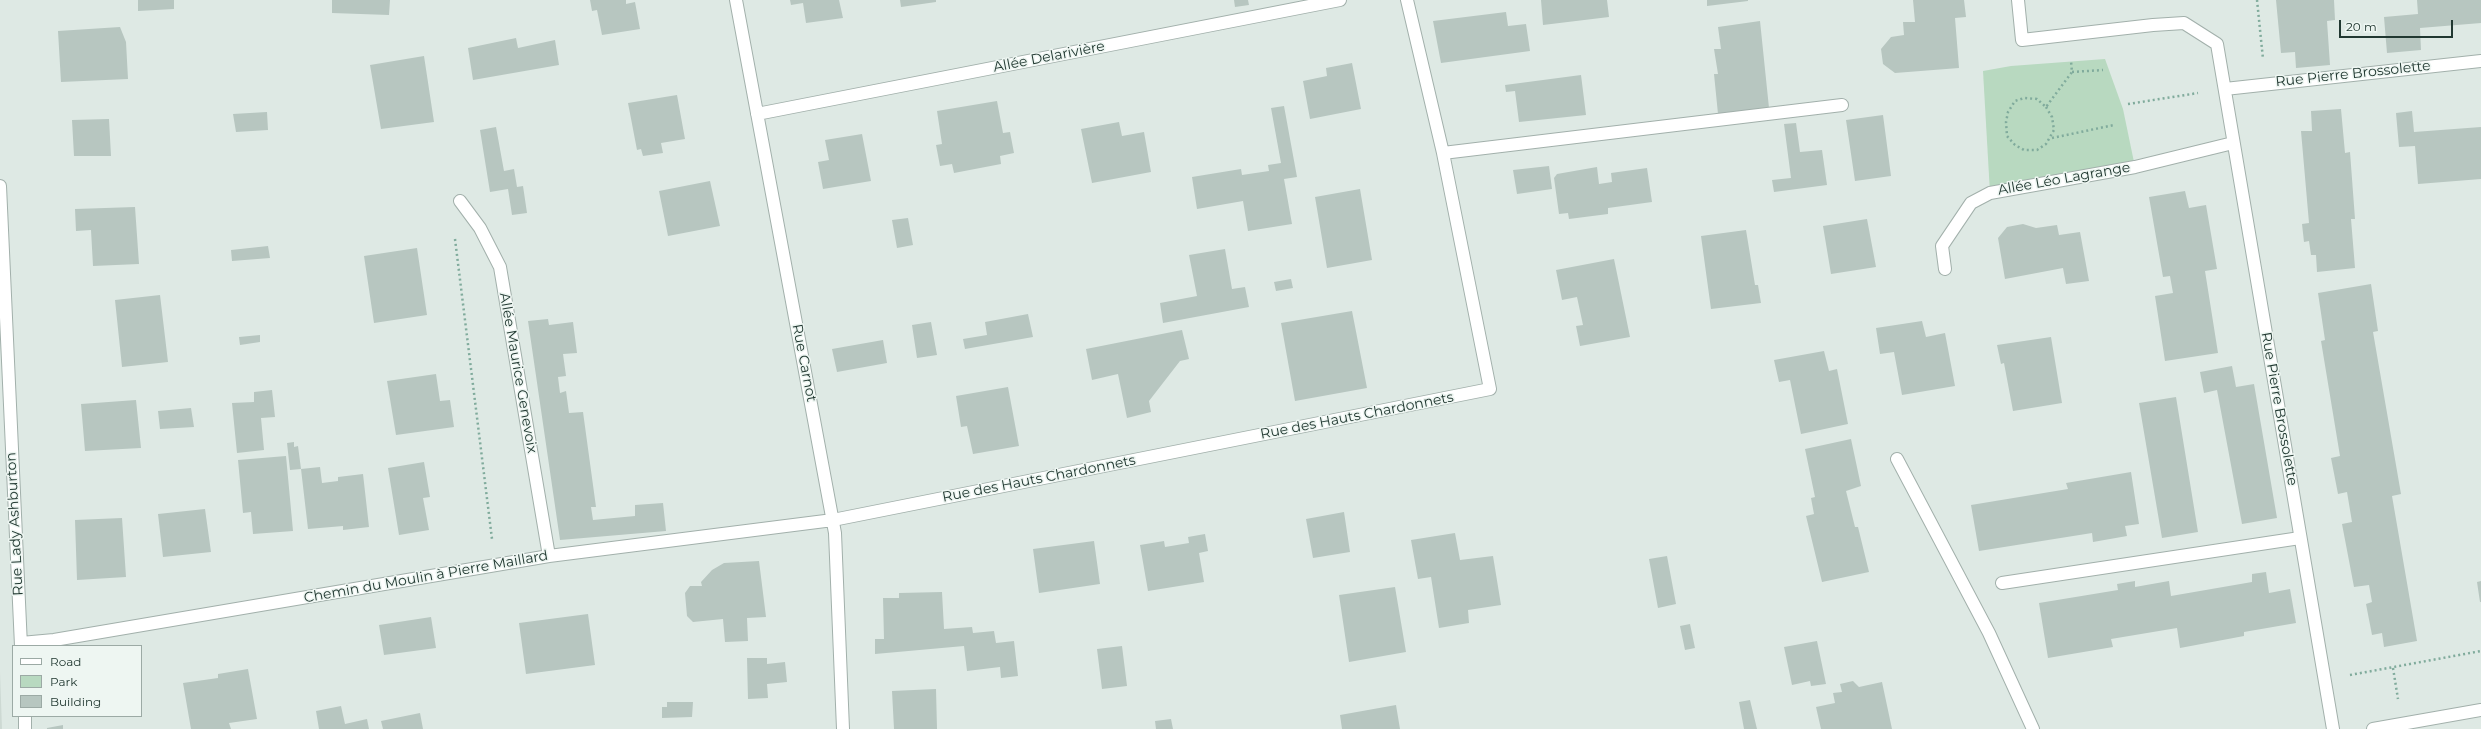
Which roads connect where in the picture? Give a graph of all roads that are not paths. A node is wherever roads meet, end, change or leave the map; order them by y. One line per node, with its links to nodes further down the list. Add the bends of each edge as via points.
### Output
1 (736, 0): 8 (street, Rue Carnot)
2 (1340, 0): 8 (street, Allée Delarivière)
3 (1407, 0): 10 (street, Rue des Hauts Chardonnets)
4 (2018, 0): 6 (street, Rue Pierre Brossolette, via 2022,40 2184,23 2217,44)
5 (2481, 61): 6 (street, Rue Pierre Brossolette)
6 (2225, 89): 9 (street, Rue Pierre Brossolette)
7 (1842, 105): 10 (street)
8 (757, 114): 15 (street, Rue Carnot)
9 (2233, 143): 13 (street, Allée Léo Lagrange, via 2135,167 1990,193 1970,203 1942,246); 16 (street, Rue Pierre Brossolette)
10 (1443, 153): 15 (street, Rue des Hauts Chardonnets, via 1490,389)
11 (0, 186): 19 (street, Rue Lady Ashburton)
12 (460, 201): 17 (street, Allée Maurice Genevoix, via 480,228 500,267)
13 (1945, 269)
14 (1897, 459): 24 (street, via 1989,633)
15 (833, 520): 17 (street, Chemin du Moulin à Pierre Maillard); 23 (street, Rue Carnot)
16 (2300, 538): 18 (street); 25 (street, Rue Pierre Brossolette)
17 (549, 556): 19 (street, Chemin du Moulin à Pierre Maillard)
18 (2002, 583)
19 (21, 644)
20 (2481, 710): 26 (street)
21 (25, 717): 22 (street)
22 (25, 729)
23 (843, 729)
24 (2033, 729)
25 (2333, 729)
26 (2373, 729)

